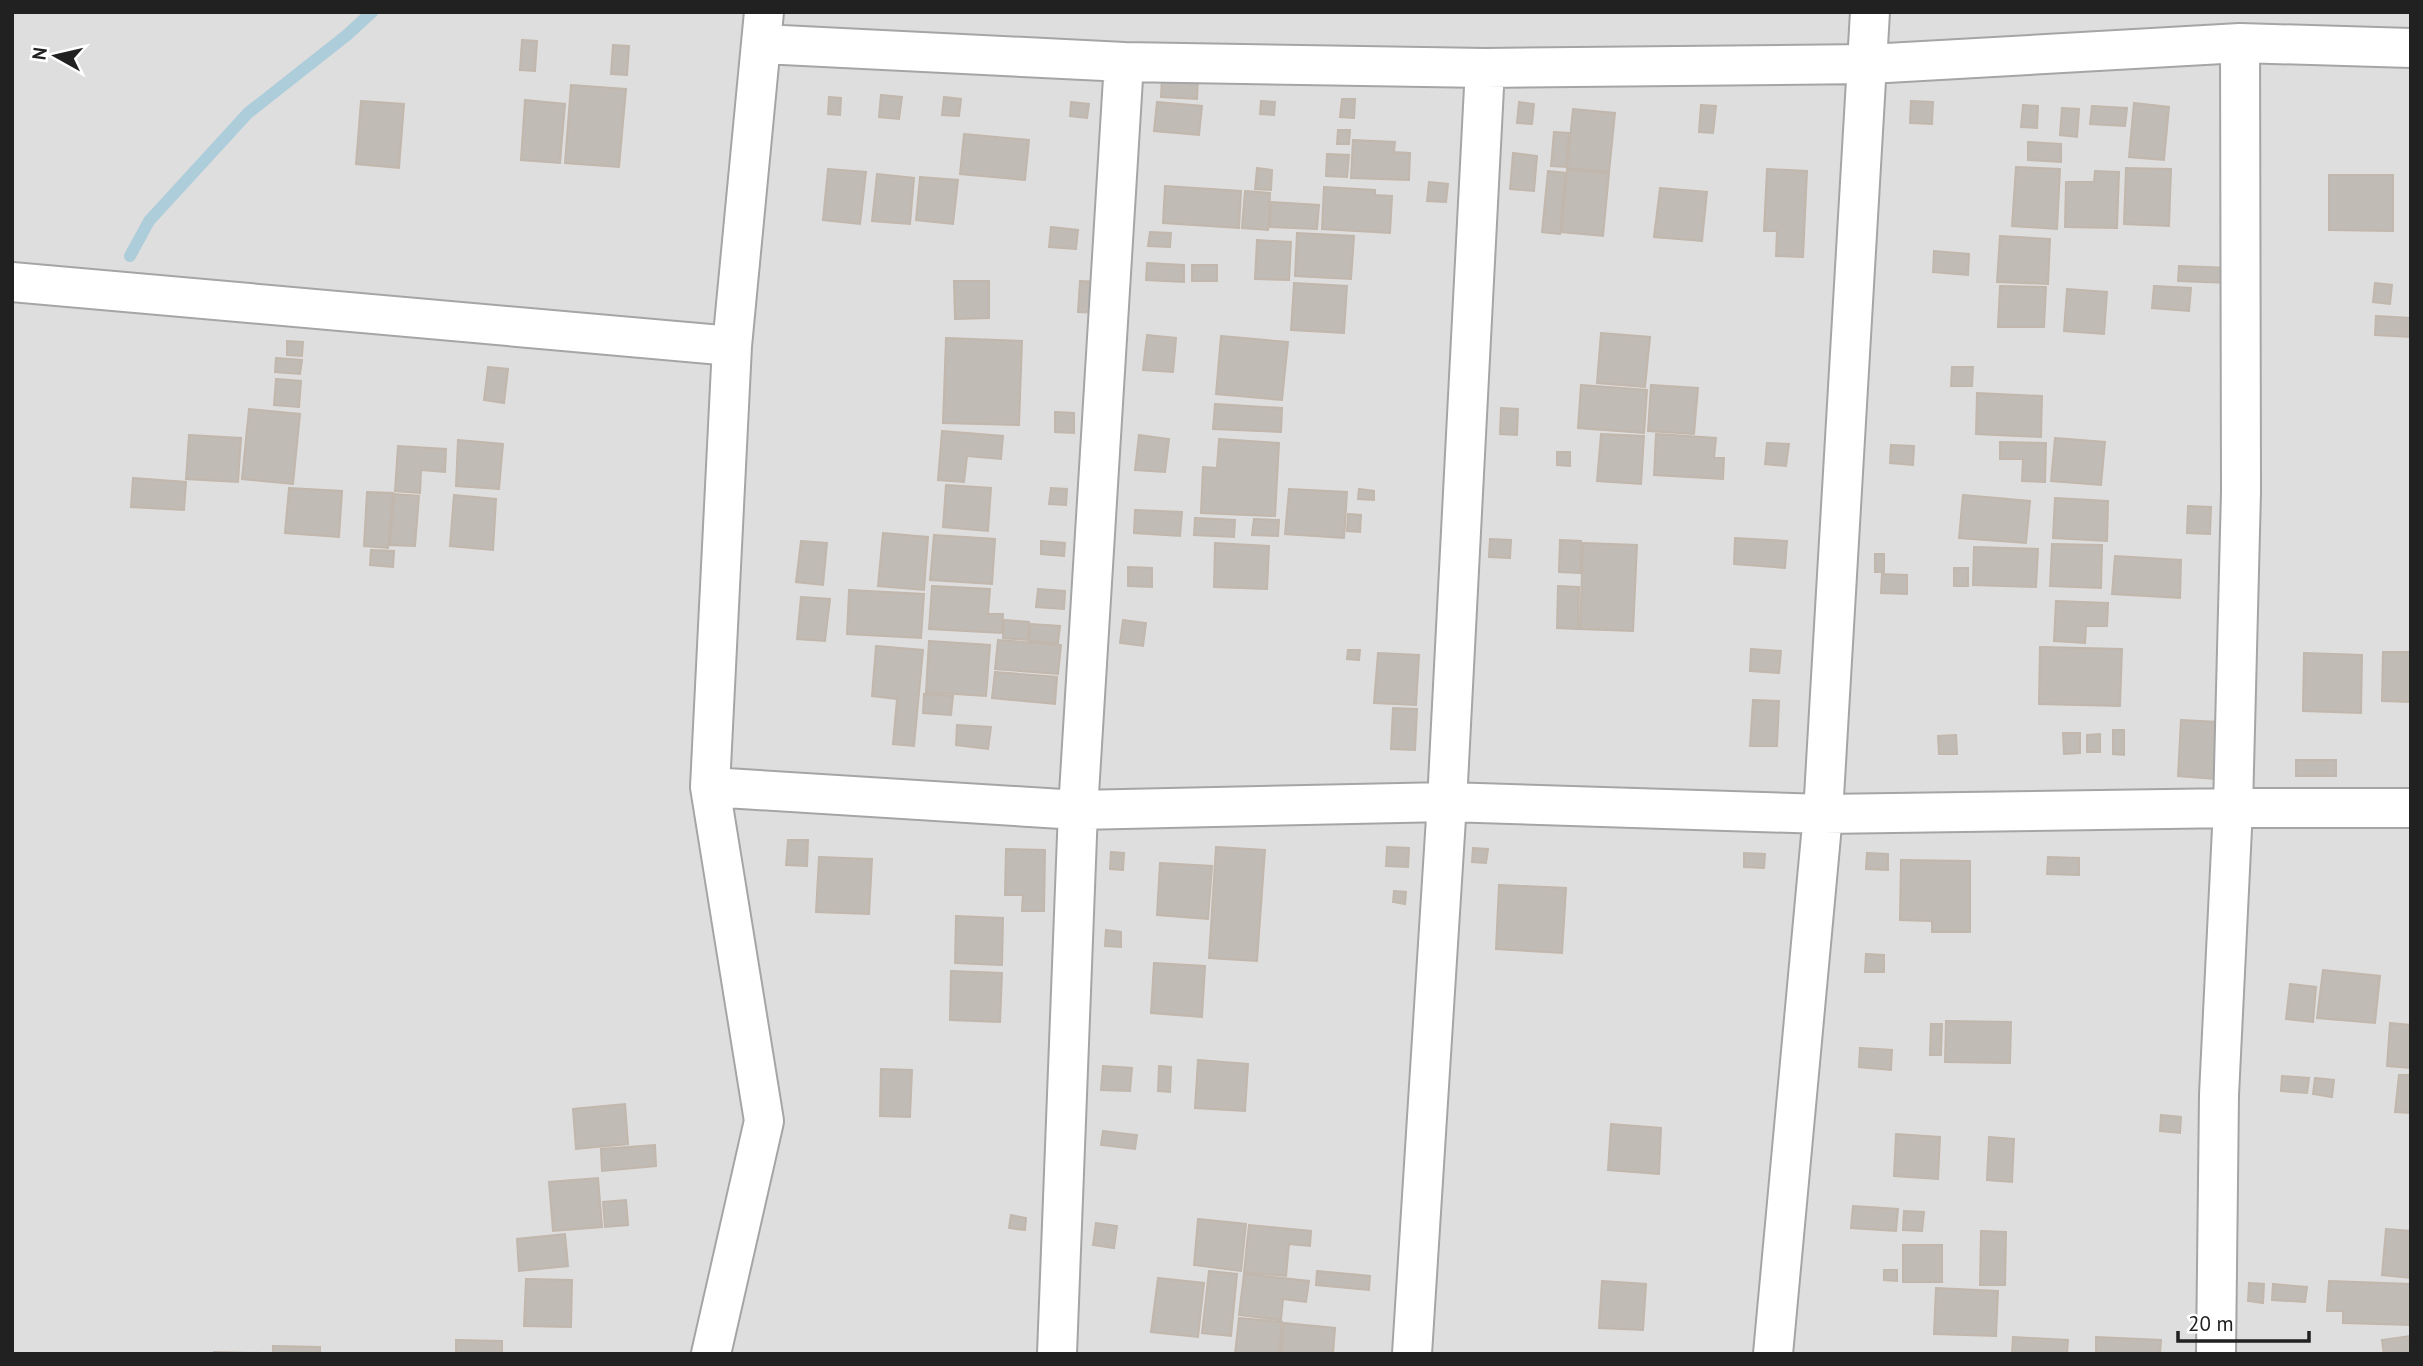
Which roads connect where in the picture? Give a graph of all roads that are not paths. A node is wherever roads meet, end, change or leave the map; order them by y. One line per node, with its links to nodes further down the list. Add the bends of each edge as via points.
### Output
1 (1870, 12): 6 (street)
2 (763, 28): 5 (street); 9 (street)
3 (2240, 43): 4 (street); 6 (street); 12 (street, via 2241,492)
4 (2411, 48)
5 (1124, 62): 7 (street); 14 (street)
6 (1868, 64): 7 (street); 15 (street)
7 (1485, 68): 11 (street)
8 (12, 282): 9 (street)
9 (732, 346): 10 (street)
10 (710, 787): 14 (street); 16 (street, via 764,1122)
11 (1447, 802): 14 (street); 15 (street); 18 (street)
12 (2234, 808): 13 (street); 15 (street); 20 (street, via 2219,1095)
13 (2411, 808)
14 (1078, 810): 17 (street)
15 (1823, 814): 19 (street)
16 (711, 1354)
17 (1057, 1354)
18 (1412, 1354)
19 (1773, 1354)
20 (2216, 1354)

